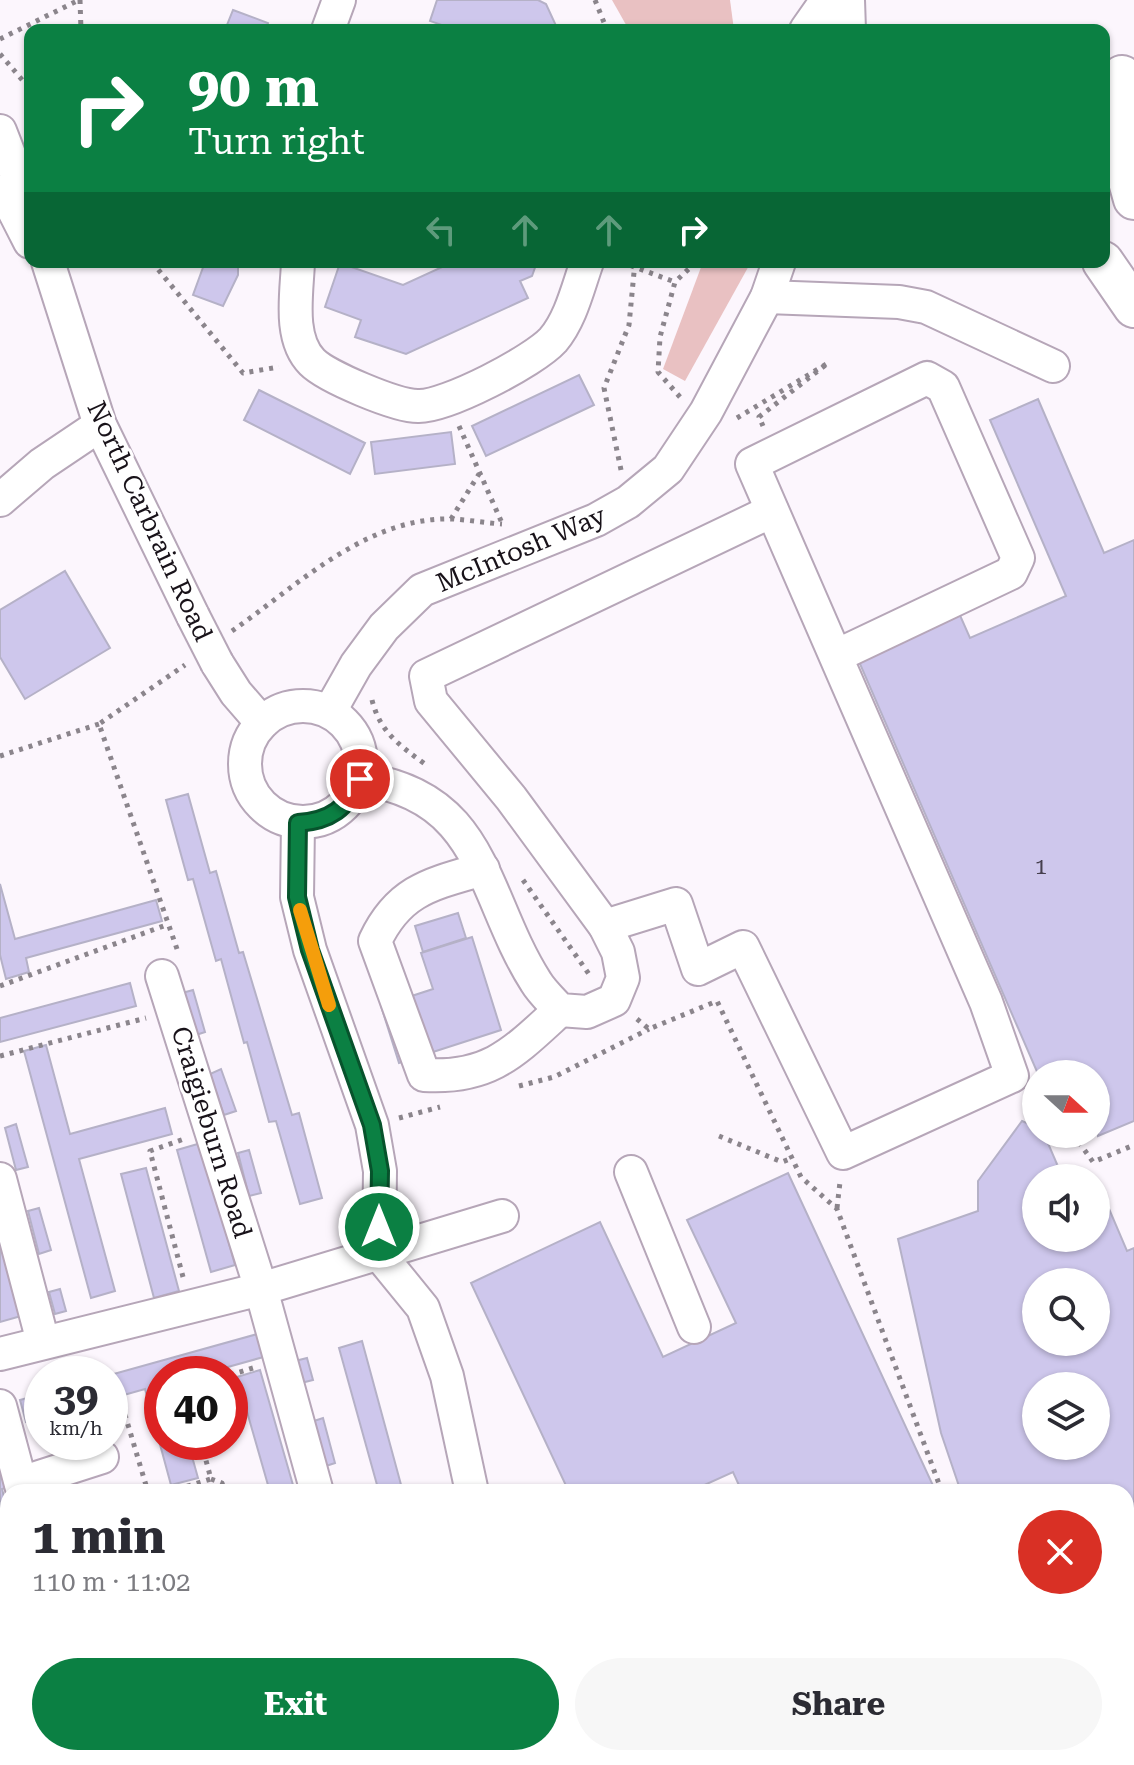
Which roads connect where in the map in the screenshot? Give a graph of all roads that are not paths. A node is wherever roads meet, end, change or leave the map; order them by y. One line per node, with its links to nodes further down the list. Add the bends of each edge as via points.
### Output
1 (827, 0): 3 (street)
2 (844, 0): 4 (main road)
3 (810, 24)
4 (845, 24)
5 (1120, 74): 9 (main road, via 1120,149)
6 (0, 131): 8 (street)
7 (0, 183): 10 (street)
8 (24, 193)
9 (1134, 199)
10 (24, 230)
11 (44, 268): 18 (street, North Carbrain Road)
12 (50, 268): 18 (street, North Carbrain Road)
13 (298, 268): 14 (street, via 296,330 312,362 379,398 419,407 448,400 540,352 565,321)
14 (585, 268)
15 (777, 268): 17 (street, McIntosh Way)
16 (1107, 268): 19 (main road)
17 (767, 297): 20 (street, via 926,307); 25 (street, McIntosh Way, via 668,469 596,520 422,590 384,627)
18 (64, 307): 21 (street, North Carbrain Road)
19 (1134, 307)
20 (1053, 366)
21 (100, 425): 22 (street); 26 (street, North Carbrain Road, bridge, via 217,663)
22 (0, 500)
23 (772, 511): 24 (street); 24 (street, via 752,464 927,378 943,387 1018,558 1011,573); 30 (street, via 426,676 431,701)
24 (836, 656): 30 (street, via 986,1002 1012,1076 843,1153 743,947 698,969 676,904)
25 (330, 711): 26 (street, via 294,706); 27 (street, via 357,740)
26 (262, 723): 28 (street, via 245,756 252,793 272,813)
27 (360, 779): 28 (street, via 343,807 330,817); 29 (street, via 392,783 420,797 466,837)
28 (298, 823): 36 (street, via 297,897 310,950 372,1125 380,1171)
29 (483, 869): 32 (street, via 536,982); 32 (street, via 412,892 387,916 375,941 424,1075 455,1077 507,1057)
30 (605, 926): 32 (street, via 623,978 614,1000 587,1012)
31 (162, 976): 37 (street, Craigieburn Road)
32 (560, 1010)
33 (631, 1172): 38 (street)
34 (0, 1179): 39 (street)
35 (502, 1216): 36 (street)
36 (379, 1254): 37 (street); 46 (street, via 423,1308 447,1376)
37 (261, 1289): 39 (street); 45 (street, Craigieburn Road)
38 (694, 1327)
39 (43, 1342): 40 (street)
40 (0, 1354)
41 (0, 1406): 43 (street)
42 (94, 1460): 44 (street)
43 (21, 1484)
44 (32, 1484)
45 (315, 1484)
46 (470, 1484)

